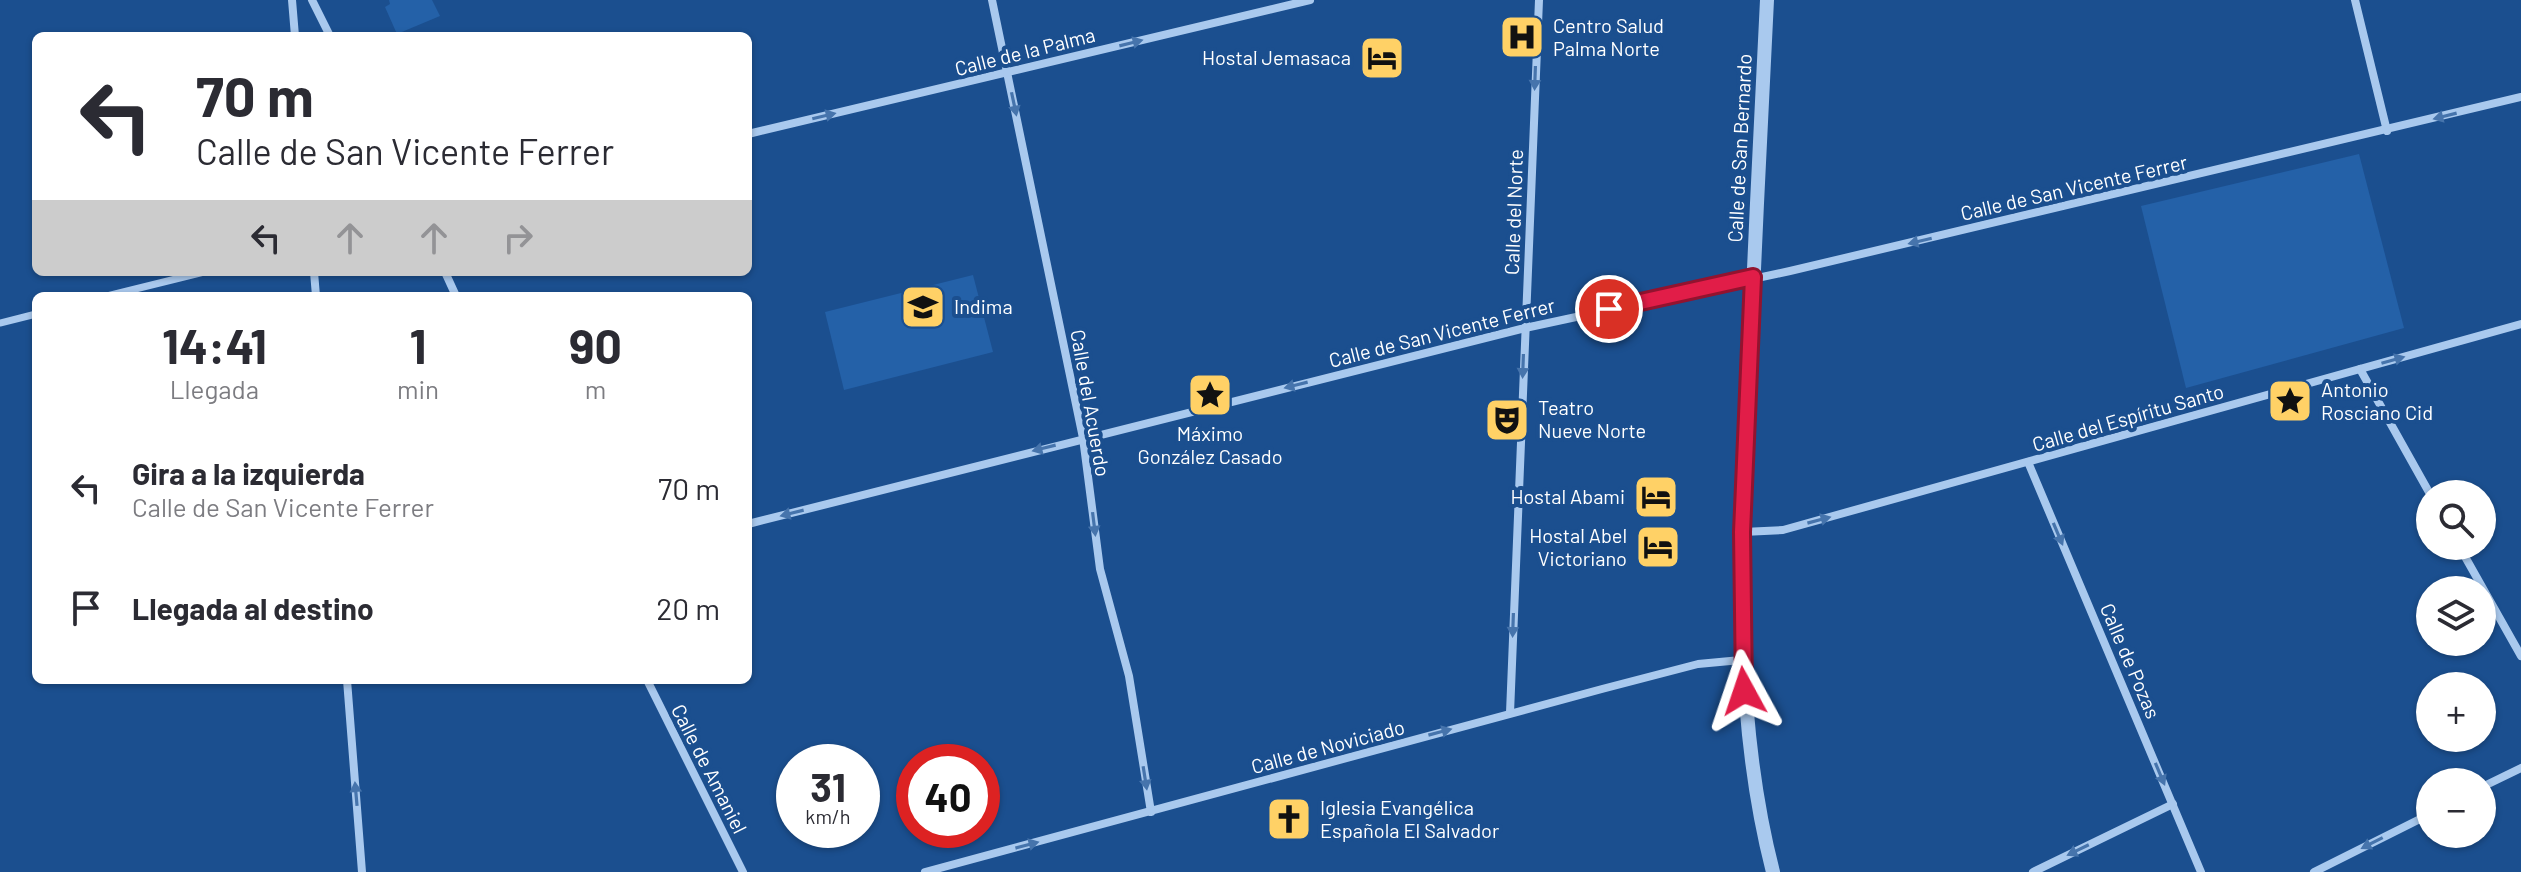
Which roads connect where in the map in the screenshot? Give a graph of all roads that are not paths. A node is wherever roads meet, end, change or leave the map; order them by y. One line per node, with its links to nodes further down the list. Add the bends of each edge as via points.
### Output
1 (292, 0): 10 (street)
2 (312, 0): 11 (street)
3 (992, 0): 12 (street, Calle del Acuerdo)
4 (1264, 0): 9 (street)
5 (1310, 0): 9 (street, Calle de la Palma)
6 (1539, 0): 22 (street, Calle del Norte, one-way to 22)
7 (1767, 0): 17 (street, Calle de San Bernardo)
8 (2355, 0): 14 (street)
9 (1265, 11): 12 (street, Calle de la Palma, one-way to 9)
10 (295, 32)
11 (328, 32)
12 (1008, 73): 15 (street, Calle de la Palma, one-way to 12); 24 (street, Calle del Acuerdo, one-way to 24)
13 (2521, 97): 14 (street, Calle de San Vicente Ferrer, one-way to 14)
14 (2387, 131): 17 (street, Calle de San Vicente Ferrer, one-way to 17)
15 (752, 133)
16 (188, 276): 18 (street)
17 (1753, 277): 22 (street, Calle de San Vicente Ferrer); 28 (street, Calle de San Bernardo)
18 (123, 292)
19 (32, 315): 20 (street)
20 (0, 323)
21 (2521, 324): 23 (street, Calle del Espíritu Santo, one-way to 21)
22 (1525, 328): 24 (street, Calle de San Vicente Ferrer, one-way to 24); 34 (street, Calle del Norte, one-way to 34)
23 (2360, 369): 25 (street, Calle del Espíritu Santo); 26 (street)
24 (1083, 438): 27 (street, Calle de San Vicente Ferrer, one-way to 27); 38 (street, Calle del Acuerdo, one-way to 38, via 1100,569 1129,676)
25 (2028, 462): 28 (street, Calle del Espíritu Santo, one-way to 25, via 1783,530); 37 (street, Calle de Pozas, one-way to 37)
26 (2422, 480)
27 (752, 523)
28 (1742, 532): 31 (street, Calle de San Bernardo)
29 (2467, 560): 30 (street)
30 (2521, 656)
31 (1741, 660): 34 (street, Calle de Noviciado, via 1698,664); 43 (street, Calle de San Bernardo, via 1753,776)
32 (347, 684): 40 (street, one-way to 32)
33 (649, 684): 41 (street, Calle de Amaniel)
34 (1510, 713): 38 (street, Calle de Noviciado, one-way to 34)
35 (2521, 768): 36 (street)
36 (2496, 780)
37 (2173, 804): 44 (street, one-way to 44); 45 (street, Calle de Pozas)
38 (1151, 812): 42 (street, Calle de Noviciado, one-way to 38)
39 (2416, 821): 46 (street, one-way to 46)
40 (362, 872)
41 (743, 872)
42 (925, 872)
43 (1773, 872)
44 (2033, 872)
45 (2201, 872)
46 (2314, 872)

